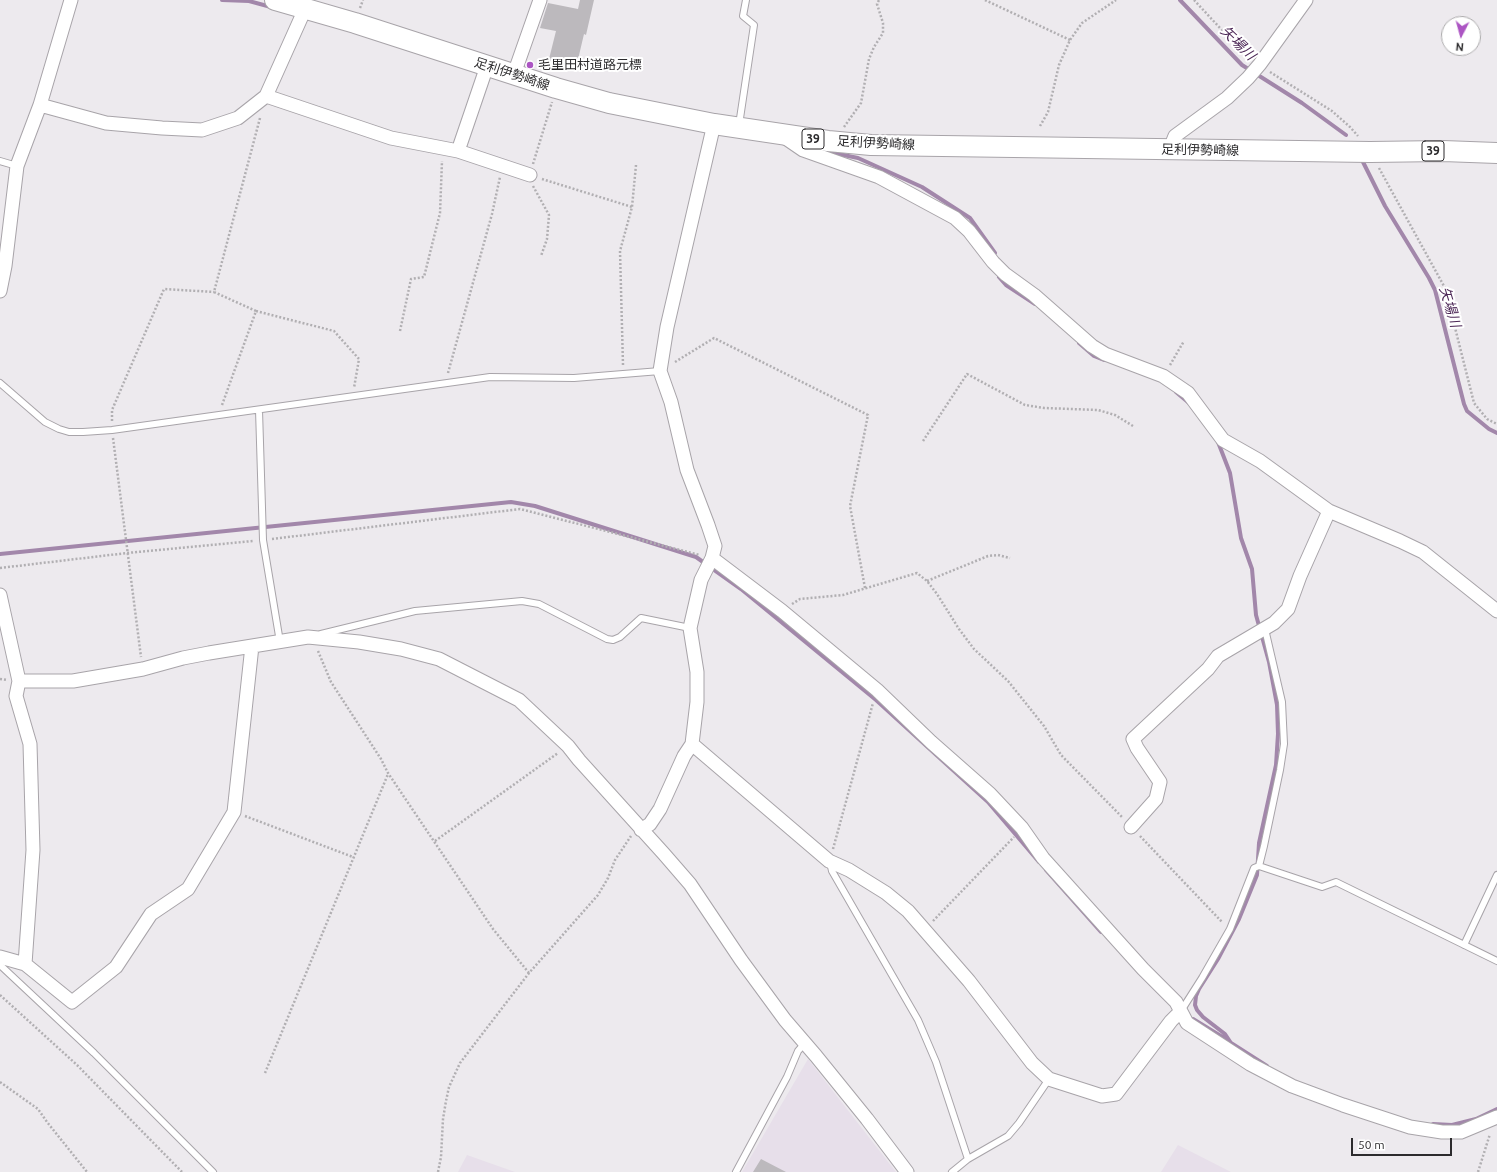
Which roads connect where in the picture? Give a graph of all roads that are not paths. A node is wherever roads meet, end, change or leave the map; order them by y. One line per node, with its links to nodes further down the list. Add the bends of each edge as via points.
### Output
1 (71, 0): 10 (street)
2 (275, 0): 6 (main road, 足利伊勢崎線 / 39)
3 (540, 0): 8 (street)
4 (746, 0): 12 (lane, via 743,16 754,25)
5 (1306, 0): 14 (street, via 1255,70 1227,98 1175,136)
6 (305, 9): 7 (main road, 足利伊勢崎線 / 39); 9 (street)
7 (487, 66): 8 (main road, 足利伊勢崎線 / 39); 15 (street)
8 (514, 74): 11 (main road, 足利伊勢崎線 / 39, via 609,104)
9 (266, 96): 10 (street, via 238,118 202,130 106,124); 15 (street, via 391,138)
10 (40, 105): 18 (street)
11 (714, 124): 12 (main road, 足利伊勢崎線 / 39); 21 (street, via 667,327)
12 (738, 128): 13 (main road, 足利伊勢崎線 / 39)
13 (781, 135): 14 (main road, 足利伊勢崎線 / 39, via 871,145); 24 (street, via 804,150 879,177 955,218 1005,274 1034,295 1092,346 1105,354 1163,376 1188,393 1223,440 1260,461)
14 (1173, 150): 16 (main road, 足利伊勢崎線 / 39)
15 (458, 151): 19 (street)
16 (1497, 153)
17 (0, 161): 18 (lane)
18 (17, 166): 20 (street)
19 (530, 175)
20 (0, 291)
21 (660, 371): 23 (lane, via 574,378 490,377); 25 (street, via 671,402 687,470 715,546)
22 (0, 383): 23 (lane, via 45,422 59,429 76,432 112,430)
23 (259, 410): 31 (lane, via 264,540)
24 (1329, 511): 27 (street, via 1423,552); 29 (street, via 1288,609 1274,623)
25 (712, 558): 28 (street, via 701,580); 45 (street, via 782,611 877,690 990,794 1022,828 1043,858 1176,1002)
26 (0, 595): 33 (street)
27 (1497, 611)
28 (690, 628): 30 (lane, via 641,618 613,640 539,604 522,601 415,611); 34 (street, via 697,672 697,702)
29 (1261, 631): 35 (street, via 1218,656 1208,669 1133,739 1160,782 1156,799); 38 (lane, via 1282,702 1284,744)
30 (308, 637): 31 (street); 36 (street, via 366,643 439,659 519,700 568,746)
31 (280, 642): 32 (street)
32 (252, 646): 33 (street, via 183,658 143,670 73,681); 43 (street, via 234,812 188,889 151,914 116,967 72,1002)
33 (19, 681): 43 (street, via 16,696 30,744 33,850)
34 (692, 744): 36 (street, via 660,809 650,824); 37 (street)
35 (1132, 827)
36 (641, 830): 46 (street, via 690,884 741,960)
37 (829, 861): 47 (street, via 886,893 908,911 969,981 1032,1063); 49 (lane, via 839,884 918,1020 936,1062)
38 (1257, 867): 40 (lane, via 1322,887 1336,882); 45 (lane, via 1230,929)
39 (1497, 875): 40 (lane)
40 (1464, 946): 42 (lane)
41 (0, 957): 43 (street)
42 (1497, 961)
43 (25, 964)
44 (0, 965): 50 (lane, via 94,1053)
45 (1180, 1012): 47 (street, via 1116,1094 1102,1096); 48 (street, via 1187,1023 1250,1064 1292,1086 1343,1105 1410,1127 1442,1132 1461,1132)
46 (805, 1043): 51 (lane, via 798,1051 787,1077); 52 (street)
47 (1049, 1079): 49 (lane, via 1008,1136)
48 (1493, 1119)
49 (968, 1159): 53 (lane)
50 (213, 1172)
51 (736, 1172)
52 (907, 1172)
53 (952, 1172)

